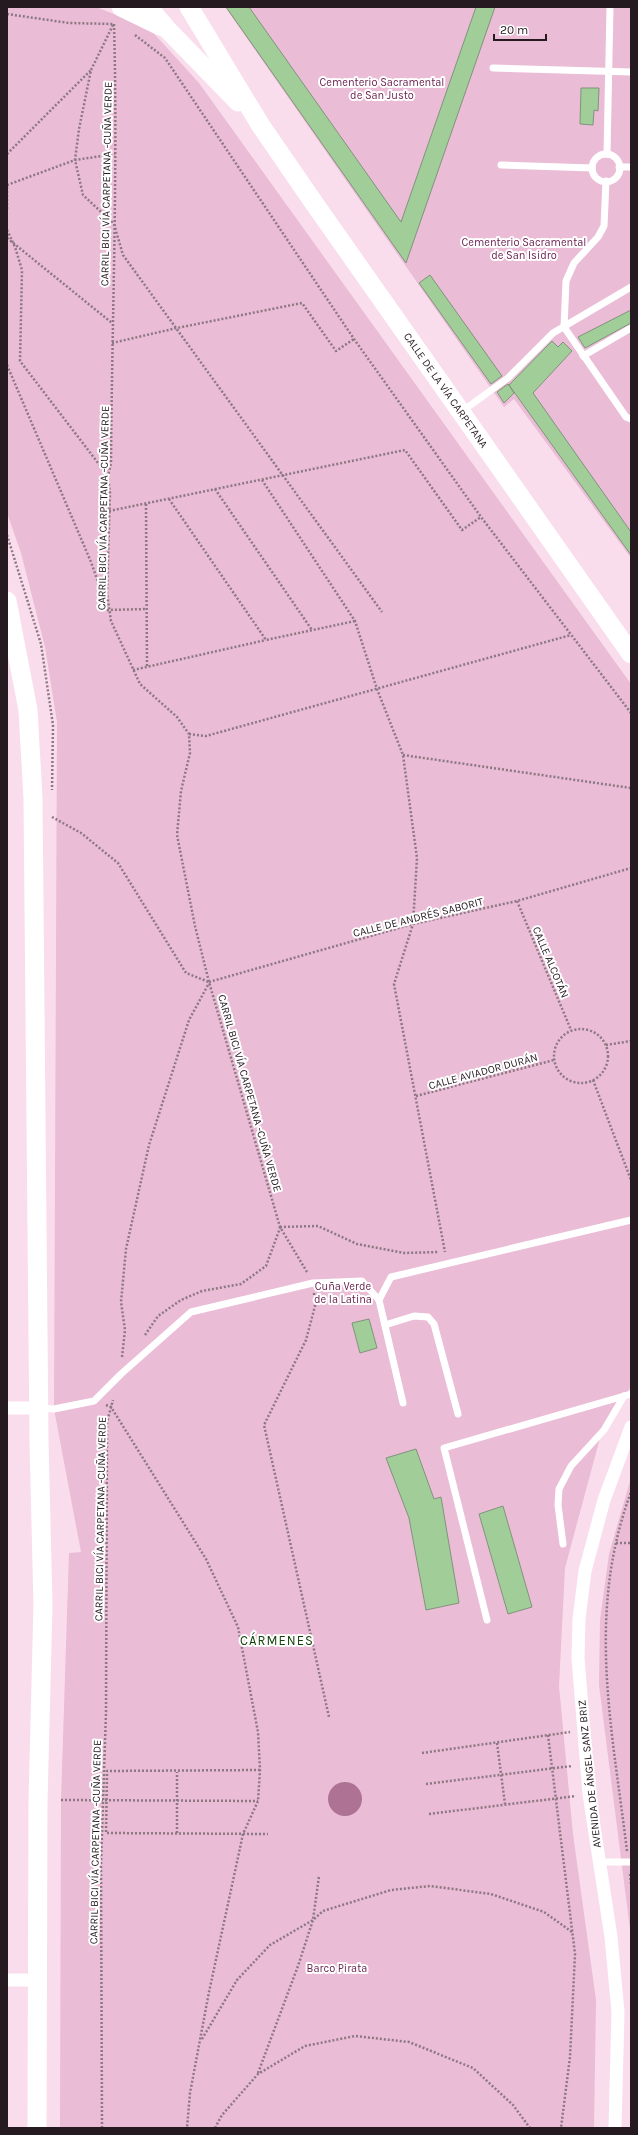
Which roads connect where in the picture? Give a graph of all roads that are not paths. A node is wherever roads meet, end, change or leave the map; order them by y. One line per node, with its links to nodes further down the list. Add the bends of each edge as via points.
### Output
1 (148, 7): 5 (street, CALLE DE LA VÍA CARPETANA)
2 (189, 7): 9 (street, CALLE DE LA VÍA CARPETANA)
3 (610, 7): 7 (lane)
4 (122, 10): 5 (street)
5 (167, 29): 9 (street, CALLE DE LA VÍA CARPETANA)
6 (493, 68): 7 (lane)
7 (609, 72): 8 (lane); 10 (lane)
8 (631, 72)
9 (261, 126): 20 (street, CALLE DE LA VÍA CARPETANA)
10 (607, 154): 12 (lane, via 616,159); 14 (lane, via 595,159)
11 (501, 165): 14 (lane)
12 (619, 166): 13 (lane); 15 (lane, via 614,178)
13 (631, 167)
14 (592, 168): 15 (lane, via 597,179)
15 (606, 182): 17 (lane, via 604,226 598,237 574,263 566,281)
16 (631, 287): 17 (lane)
17 (564, 327): 19 (lane); 20 (lane, via 553,333 508,378)
18 (631, 328): 19 (lane)
19 (583, 356): 21 (lane, via 626,417)
20 (461, 412): 23 (street, CALLE DE LA VÍA CARPETANA)
21 (631, 418)
22 (7, 601): 30 (street, via 28,710 33,798)
23 (631, 654)
24 (631, 1220): 25 (lane, via 391,1277)
25 (379, 1300): 26 (lane); 30 (lane, via 362,1281 313,1283 191,1312 94,1401 54,1409)
26 (385, 1325): 28 (lane); 31 (lane, via 414,1316 428,1317 434,1324)
27 (628, 1395): 33 (lane, via 604,1430 570,1466 559,1489); 34 (lane, via 444,1448)
28 (403, 1402)
29 (7, 1408): 30 (street)
30 (39, 1408): 38 (street, via 43,1605 38,1801)
31 (458, 1414)
32 (631, 1427): 35 (street, AVENIDA DE ÁNGEL SANZ BRIZ, via 604,1500 585,1571 579,1619 578,1658 583,1730)
33 (562, 1544)
34 (487, 1620)
35 (599, 1862): 36 (lane); 40 (street, AVENIDA DE ÁNGEL SANZ BRIZ, via 611,1937 618,2012)
36 (630, 1862)
37 (7, 1980): 38 (street)
38 (38, 1980): 39 (street)
39 (37, 2128)
40 (615, 2128)

